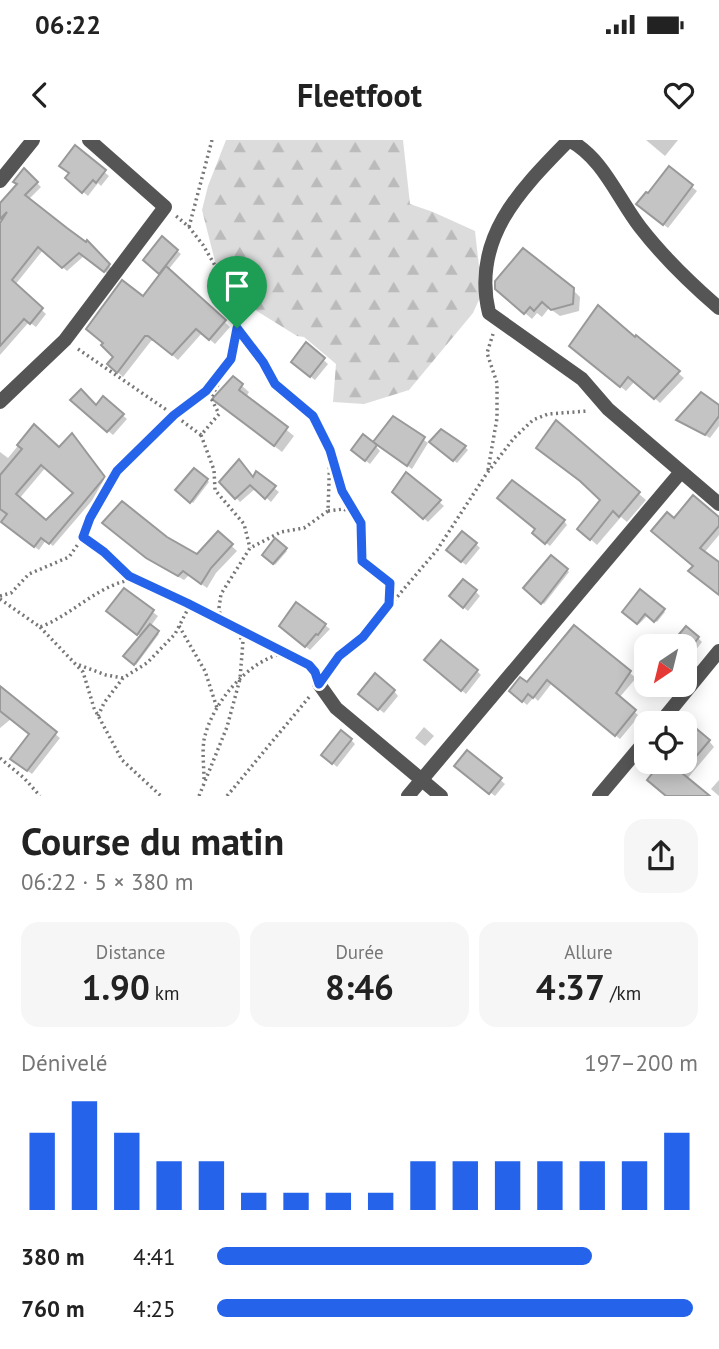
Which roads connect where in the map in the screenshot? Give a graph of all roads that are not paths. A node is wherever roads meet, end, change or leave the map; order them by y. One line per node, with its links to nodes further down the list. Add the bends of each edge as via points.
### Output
1 (33, 140): 5 (street)
2 (89, 140): 7 (street, via 166,206 65,340)
3 (569, 140): 4 (street); 8 (street, via 516,196 496,231 488,260 489,313 582,379 608,409)
4 (588, 144): 6 (street, via 637,224 673,268)
5 (0, 181)
6 (719, 308)
7 (0, 402)
8 (680, 473): 9 (street); 14 (street)
9 (719, 504)
10 (719, 651): 12 (street)
11 (319, 684): 14 (street, via 336,708)
12 (670, 711)
13 (634, 754): 17 (street)
14 (421, 780): 15 (street); 16 (street)
15 (408, 796)
16 (441, 796)
17 (599, 796)

